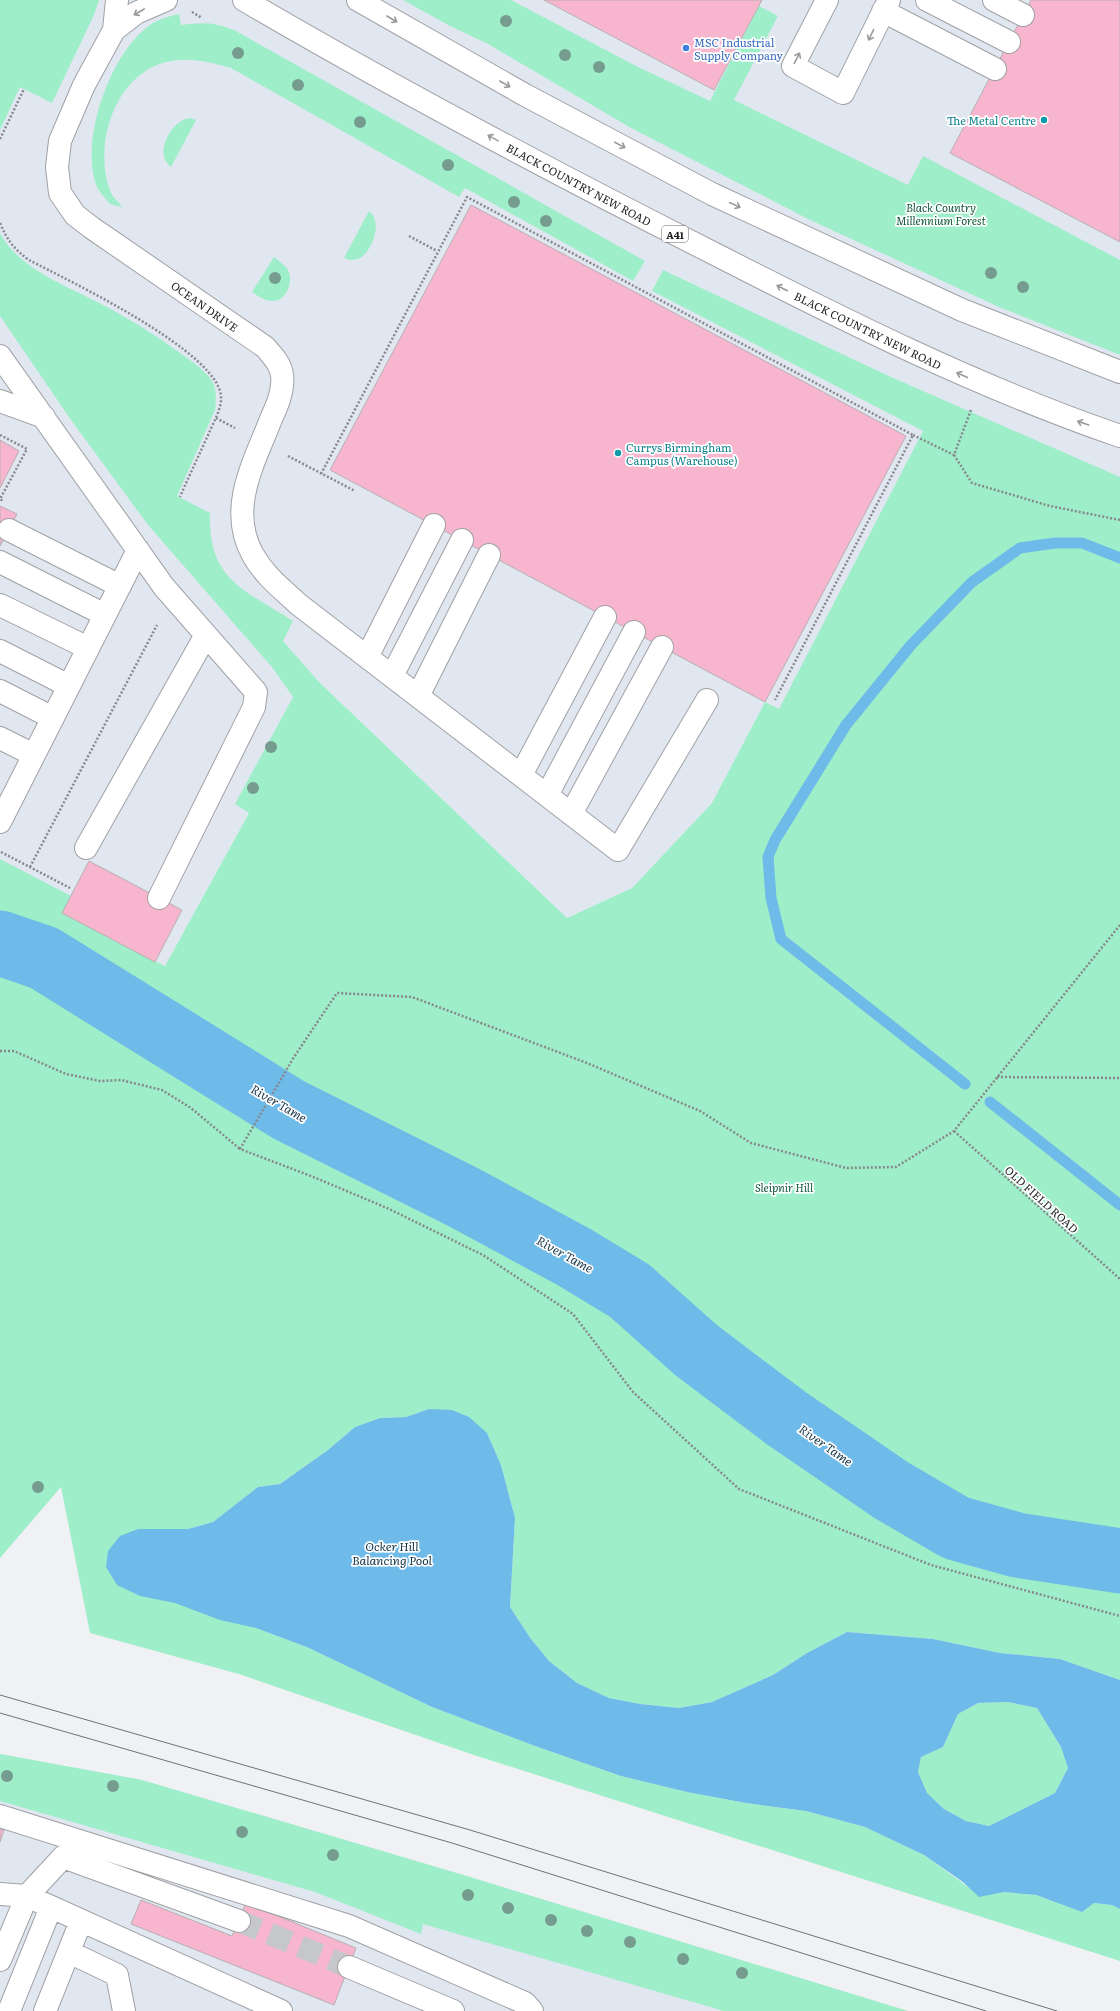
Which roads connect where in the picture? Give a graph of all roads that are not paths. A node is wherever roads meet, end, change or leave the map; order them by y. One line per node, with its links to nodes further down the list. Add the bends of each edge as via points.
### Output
1 (117, 0): 10 (main road, OCEAN DRIVE)
2 (166, 0): 10 (main road, OCEAN DRIVE, one-way to 10, via 136,13)
3 (358, 0): 14 (main road, one-way to 14, via 525,95 712,194 962,310)
4 (827, 0): 8 (main road, one-way to 4, via 843,93 793,66)
5 (927, 0): 11 (main road)
6 (994, 0): 9 (main road)
7 (245, 1): 17 (main road, BLACK COUNTRY NEW ROAD / A41, one-way to 7, via 962,375 809,302 568,180)
8 (886, 6): 12 (main road)
9 (1023, 15)
10 (114, 30): 33 (main road, OCEAN DRIVE, via 84,85 60,141 57,167 60,193 76,215 92,228 265,347 276,360 282,375 279,400 246,482 241,509 243,530 252,554 264,572 298,604)
11 (1009, 42)
12 (995, 69)
13 (0, 356): 16 (main road)
14 (1120, 372)
15 (0, 401): 16 (main road)
16 (44, 417): 21 (main road)
17 (1120, 436)
18 (434, 525): 33 (main road)
19 (8, 530): 24 (main road)
20 (462, 540): 34 (main road)
21 (138, 550): 24 (main road); 29 (main road, via 164,587)
22 (489, 555): 37 (main road)
23 (0, 562): 26 (main road)
24 (120, 586): 26 (main road)
25 (0, 605): 31 (main road)
26 (105, 615): 31 (main road)
27 (605, 616): 42 (main road)
28 (634, 632): 43 (main road)
29 (206, 635): 46 (main road); 47 (main road, via 256,692 254,707)
30 (662, 647): 44 (main road)
31 (88, 648): 35 (main road)
32 (0, 651): 35 (main road)
33 (367, 657): 34 (main road, OCEAN DRIVE)
34 (392, 676): 37 (main road, OCEAN DRIVE)
35 (69, 686): 39 (main road)
36 (0, 691): 39 (main road)
37 (418, 696): 42 (main road, OCEAN DRIVE)
38 (707, 700): 44 (main road, OCEAN DRIVE, via 618,850)
39 (53, 718): 41 (main road)
40 (0, 738): 41 (main road)
41 (34, 755): 45 (main road)
42 (521, 775): 43 (main road, OCEAN DRIVE)
43 (547, 795): 44 (main road, OCEAN DRIVE)
44 (571, 814)
45 (0, 822)
46 (86, 848)
47 (159, 898)
48 (0, 1816): 62 (main road, via 349,1926 525,2002)
49 (0, 1894): 50 (main road)
50 (27, 1896): 51 (main road); 53 (main road, via 63,1857); 55 (main road)
51 (51, 1907): 52 (main road); 57 (main road)
52 (81, 1920): 54 (main road); 60 (main road)
53 (238, 1921)
54 (69, 1952): 58 (main road); 59 (main road, via 117,1975)
55 (0, 1960)
56 (349, 1967): 61 (main road)
57 (9, 2011)
58 (45, 2011)
59 (124, 2011)
60 (281, 2011)
61 (452, 2011)
62 (532, 2011)

